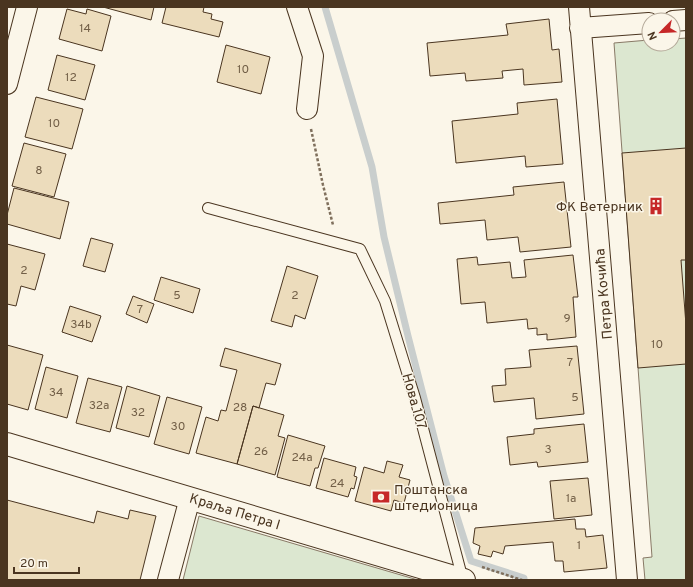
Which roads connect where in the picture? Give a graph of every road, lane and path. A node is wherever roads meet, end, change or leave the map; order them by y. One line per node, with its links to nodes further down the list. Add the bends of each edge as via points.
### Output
1 (27, 7): 6 (street)
2 (297, 7): 7 (street, via 313,56)
3 (579, 7): 5 (street, Петра Кочића)
4 (641, 24): 5 (street)
5 (580, 28): 16 (street, Петра Кочића)
6 (7, 84)
7 (307, 109): 9 (path)
8 (208, 208): 9 (lane, Нова 107)
9 (338, 243): 14 (lane, Нова 107, via 360,249 384,301 415,398)
10 (7, 444): 11 (street, Краља Петра I)
11 (190, 498): 13 (street); 14 (street, Краља Петра I)
12 (513, 577): 15 (path)
13 (168, 580)
14 (463, 580)
15 (522, 580)
16 (627, 580)

